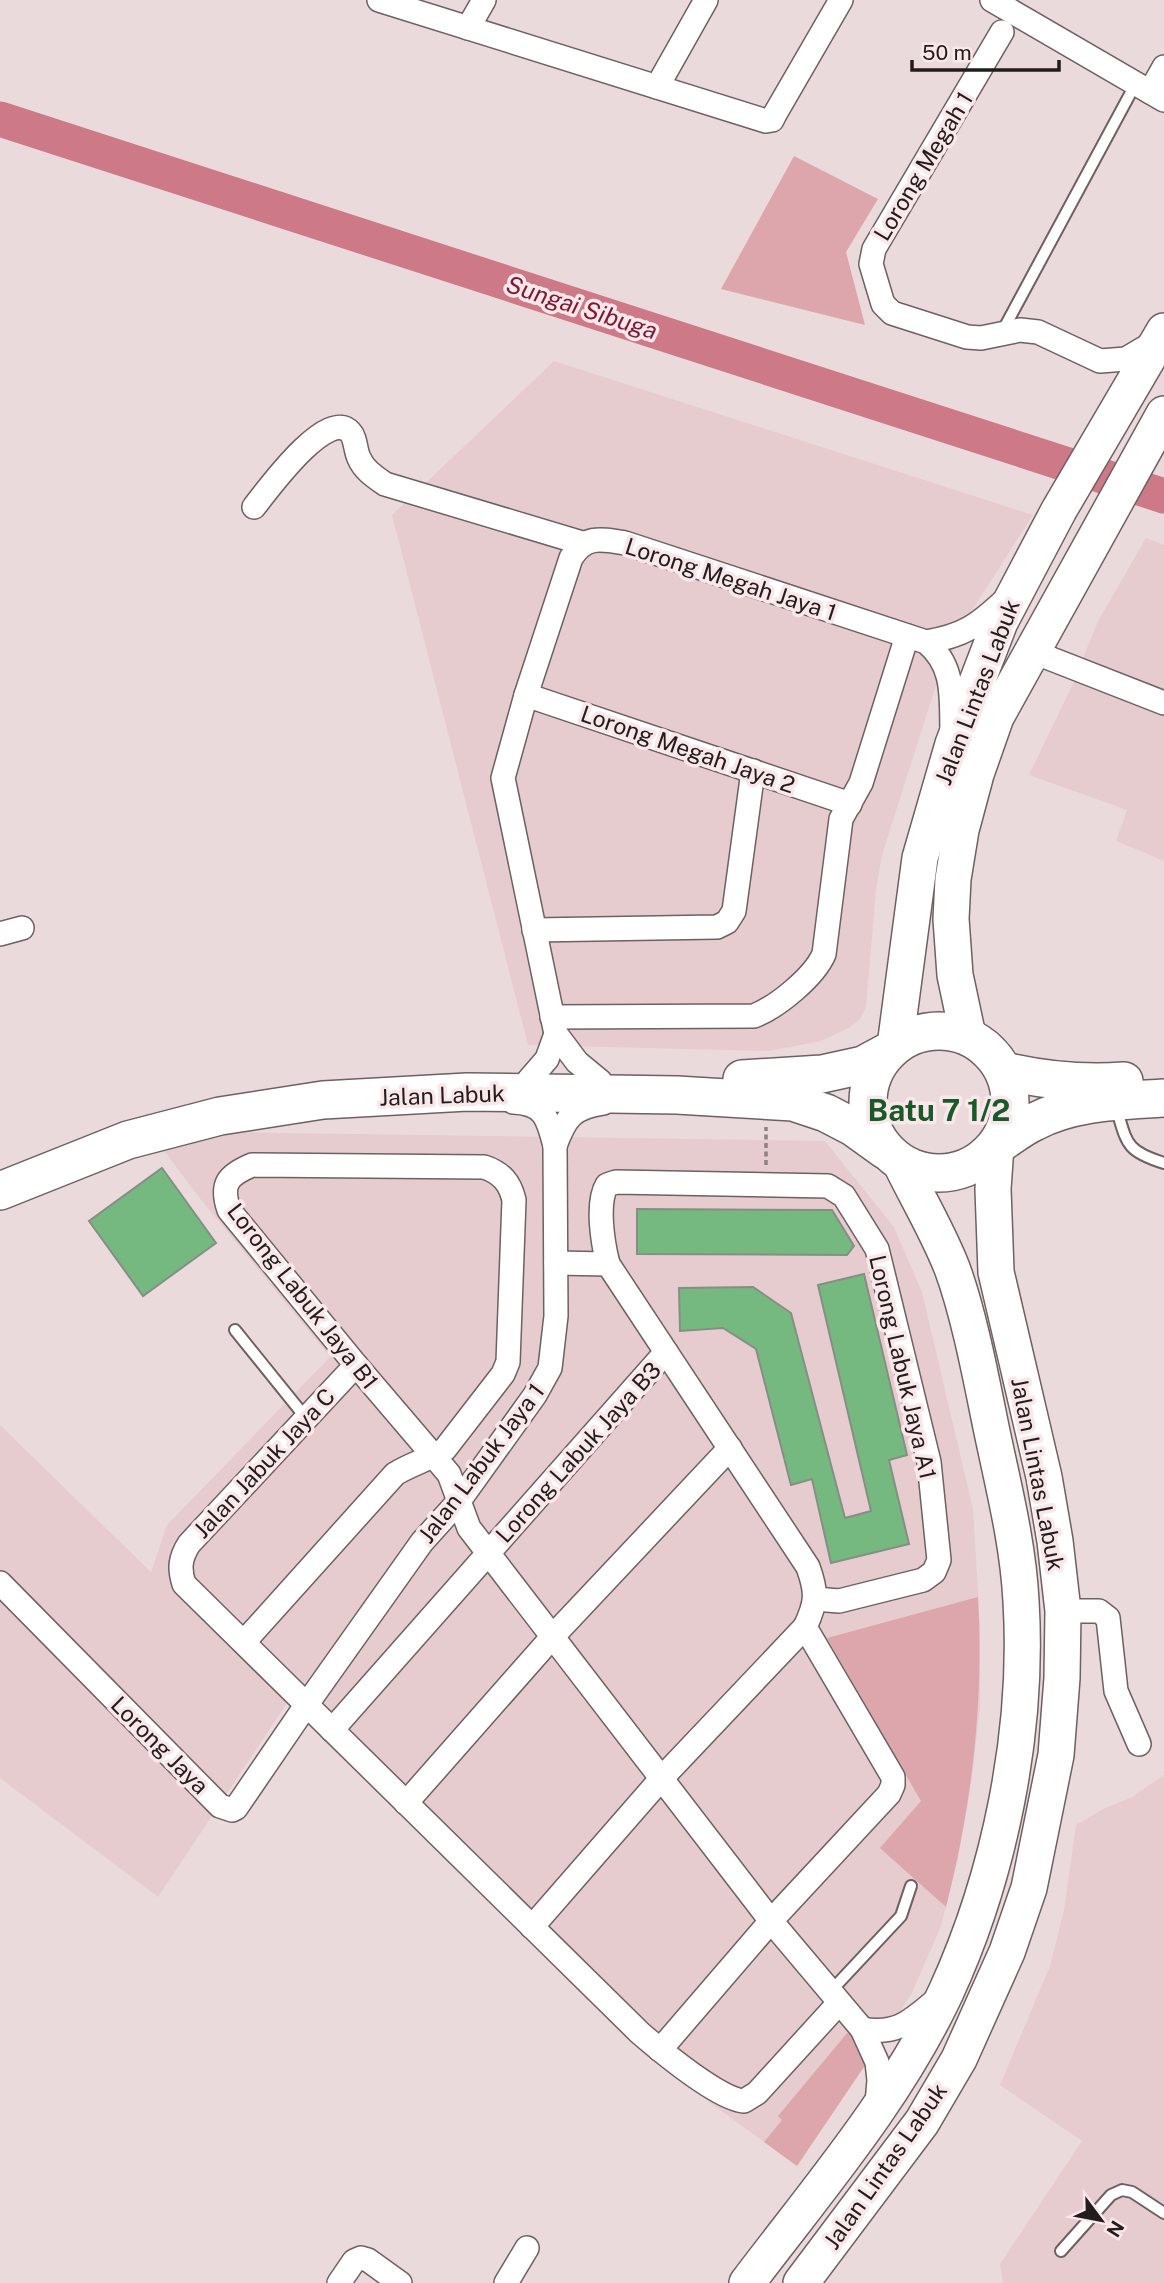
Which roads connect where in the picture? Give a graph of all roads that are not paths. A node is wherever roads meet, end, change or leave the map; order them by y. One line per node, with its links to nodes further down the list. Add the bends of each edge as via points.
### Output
1 (379, 0): 6 (street)
2 (484, 0): 6 (street)
3 (706, 0): 9 (street)
4 (841, 0): 9 (street, via 772,120)
5 (992, 0): 10 (street)
6 (468, 28): 9 (street)
7 (1002, 33): 11 (street, Lorong Megah 1, via 874,249 871,264 883,304 892,313 967,337)
8 (1164, 67): 10 (street)
9 (657, 87)
10 (1150, 92): 11 (lane)
11 (1002, 332): 12 (street, via 1038,332 1100,361 1126,359)
12 (1161, 335): 16 (main road, Jalan Lintas Labuk)
13 (1164, 414): 18 (main road, Jalan Lintas Labuk)
14 (254, 508): 15 (street, Lorong Megah Jaya 1, via 308,443 341,428 353,435 368,472 386,484)
15 (582, 543): 17 (street, Lorong Megah Jaya 1, via 625,543); 19 (street, via 571,558)
16 (1016, 590): 17 (street, via 965,632 947,639); 21 (main road, Jalan Lintas Labuk)
17 (916, 639): 21 (street, via 938,652 947,670); 23 (street)
18 (1031, 651): 20 (street); 26 (main road, Jalan Lintas Labuk, via 996,717 961,830 951,919 955,975)
19 (526, 695): 22 (street, Lorong Megah Jaya 2); 24 (street, via 503,778)
20 (1164, 703)
21 (953, 744): 27 (main road, Jalan Lintas Labuk, via 920,858)
22 (753, 771): 23 (street, Lorong Megah Jaya 2); 24 (street, via 734,911 727,922 717,927)
23 (850, 804): 25 (street, via 841,819 824,954 815,969 771,1010 741,1018)
24 (534, 930): 25 (street)
25 (554, 1026): 30 (street, via 547,1059); 31 (street, via 577,1062)
26 (968, 1036): 27 (highway, via 923,1032); 28 (highway, via 995,1056)
27 (892, 1049): 31 (highway, Jalan Labuk, via 863,1065 822,1074); 38 (highway, via 872,1079 868,1111 873,1132)
28 (1004, 1071): 33 (highway); 37 (highway, via 1010,1109)
29 (1164, 1078): 33 (highway)
30 (528, 1081): 31 (highway, Jalan Labuk); 40 (highway, Jalan Labuk, via 260,1095 168,1116)
31 (600, 1081)
32 (467, 1092): 34 (highway, Jalan Labuk); 36 (street, via 537,1107 549,1124); 41 (highway, Jalan Labuk, via 323,1100 220,1116 128,1140)
33 (1114, 1092): 35 (highway); 37 (highway, via 1093,1104 1034,1122); 39 (lane, via 1130,1146 1141,1156)
34 (677, 1094): 36 (street, via 640,1103 588,1105 568,1118); 38 (highway, Jalan Labuk, via 793,1102 853,1127)
35 (1164, 1098)
36 (555, 1146): 42 (street, Jalan Labuk Jaya 1)
37 (996, 1146): 38 (highway, via 972,1166 942,1174 921,1172); 54 (main road, Jalan Lintas Labuk, via 996,1272 1044,1477)
38 (893, 1157): 66 (main road, Jalan Lintas Labuk, via 939,1235 953,1272 1011,1523 1021,1601 1014,1766 986,1881)
39 (1164, 1163)
40 (0, 1180)
41 (0, 1191)
42 (556, 1263): 43 (street); 50 (street, Jalan Labuk Jaya 1, via 550,1368)
43 (608, 1264): 45 (street); 53 (street, Lorong Labuk Jaya A1, via 602,1239 603,1194 611,1182 828,1186 844,1196 877,1249 929,1462 939,1560 934,1572 923,1580 839,1601)
44 (235, 1330): 47 (lane)
45 (666, 1352): 48 (street); 51 (street, Lorong Labuk Jaya B3)
46 (356, 1365): 47 (street, Jalan Jabuk Jaya C); 49 (street, Lorong Labuk Jaya B1); 49 (street, Lorong Labuk Jaya B1, via 229,1209 227,1181 236,1171 252,1165 484,1167 503,1177 514,1200 508,1362 445,1449)
47 (306, 1418): 57 (street, Jalan Jabuk Jaya C, via 183,1554 184,1584)
48 (730, 1448): 53 (street, via 808,1567); 56 (street)
49 (433, 1456): 50 (street, Lorong Labuk Jaya B1, via 449,1474); 57 (street, via 395,1474)
50 (459, 1501): 51 (street, Lorong Labuk Jaya B1, via 469,1528); 58 (street, Jalan Labuk Jaya 1, via 422,1542)
51 (489, 1551): 56 (street, Lorong Labuk Jaya B1); 59 (street, Lorong Labuk Jaya B3)
52 (0, 1583): 58 (street, Lorong Jaya, via 226,1809 240,1804)
53 (815, 1599): 55 (street)
54 (1063, 1611): 60 (street, via 1099,1611 1108,1618 1116,1691); 78 (main road, Jalan Lintas Labuk, via 1056,1755 1029,1888 1007,1952 958,2059 922,2122)
55 (805, 1626): 61 (street); 64 (street, via 893,1777 893,1785)
56 (554, 1635): 61 (street, Lorong Labuk Jaya B1); 62 (street)
57 (244, 1642): 58 (street)
58 (307, 1704): 59 (street)
59 (332, 1730): 62 (street)
60 (1139, 1744)
61 (660, 1779): 64 (street, Lorong Labuk Jaya B1); 65 (street)
62 (406, 1803): 65 (street)
63 (911, 1886): 67 (lane, via 901,1916)
64 (771, 1921): 67 (street, Lorong Labuk Jaya B1); 69 (street)
65 (533, 1927): 69 (street)
66 (945, 1992): 68 (street, via 896,2029 881,2033); 70 (main road, Jalan Lintas Labuk)
67 (835, 1997): 68 (street, Lorong Labuk Jaya B1); 69 (street, via 757,2093 744,2101 729,2097)
68 (862, 2029): 70 (street, Lorong Labuk Jaya B1, via 877,2062)
69 (660, 2050)
70 (875, 2116): 77 (main road, Jalan Lintas Labuk)
71 (1164, 2213): 73 (lane, via 1132,2192 1111,2194)
72 (527, 2248): 76 (street)
73 (1061, 2251)
74 (339, 2283): 75 (street, via 361,2258)
75 (400, 2283)
76 (506, 2283)
77 (747, 2283)
78 (801, 2283)

